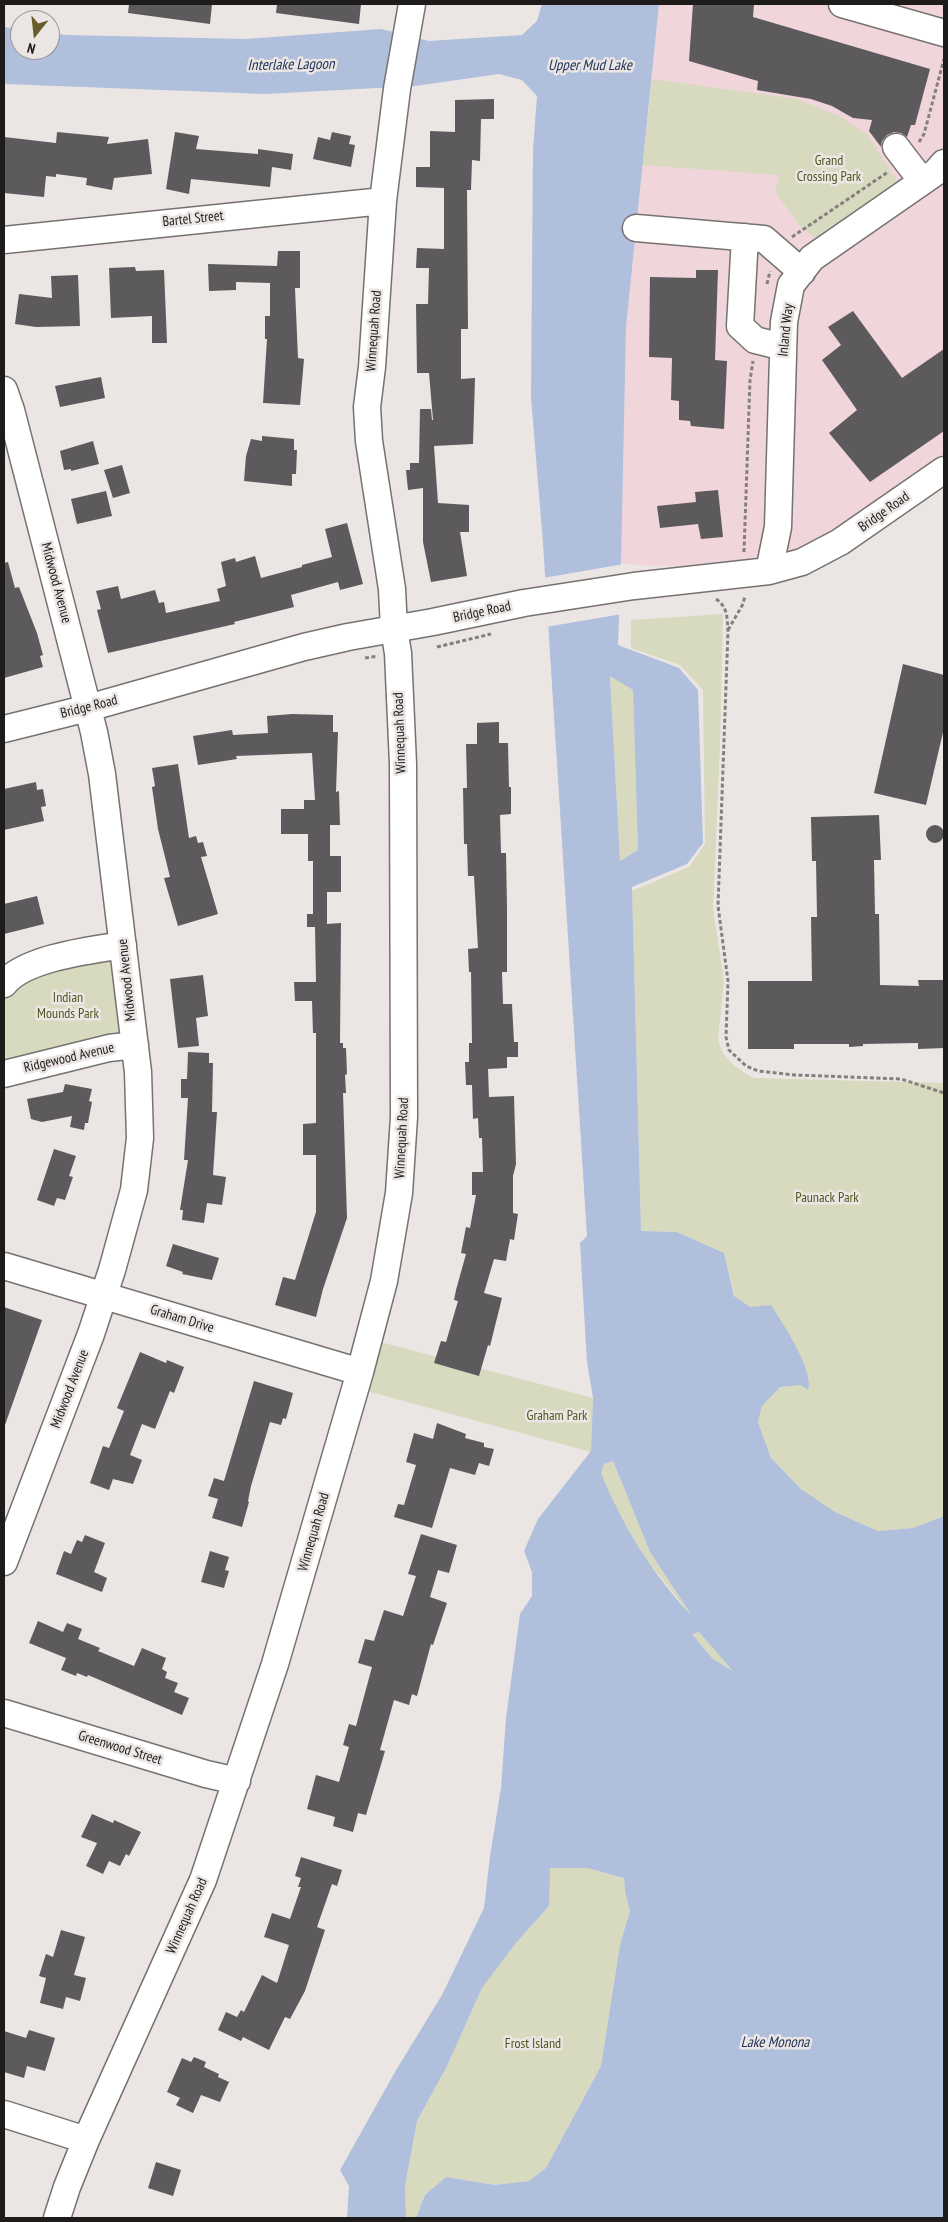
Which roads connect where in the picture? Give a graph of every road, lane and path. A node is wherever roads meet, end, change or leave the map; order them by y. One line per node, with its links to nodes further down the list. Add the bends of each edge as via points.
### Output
1 (412, 4): 7 (street, Winnequah Road)
2 (842, 4): 3 (street)
3 (944, 33)
4 (896, 146): 6 (street)
5 (944, 163): 6 (street, Inland Way)
6 (922, 181): 11 (street, Inland Way, via 812,258)
7 (383, 201): 10 (street, Bartel Street); 18 (street, Winnequah Road, via 367,407 369,441 392,589)
8 (636, 228): 9 (street)
9 (745, 237): 11 (street, via 764,239); 12 (street, via 740,326 755,340)
10 (4, 240)
11 (802, 272): 12 (street, Inland Way, via 791,285)
12 (783, 347): 15 (street, Inland Way, via 778,527)
13 (4, 394): 22 (street, Midwood Avenue)
14 (944, 470): 15 (street, Bridge Road, via 840,542 802,562)
15 (769, 571): 18 (street, Bridge Road, via 634,586 524,603)
16 (745, 594): 19 (path)
17 (716, 599): 19 (path, via 727,612)
18 (394, 629): 22 (street, Bridge Road, via 304,647); 31 (street, Winnequah Road, via 403,764 404,1117 399,1193 384,1281)
19 (728, 631): 28 (path, via 718,906 728,981 726,1037 729,1050 746,1066 758,1071 901,1079)
20 (499, 632): 21 (path)
21 (437, 647)
22 (88, 708): 23 (street, Bridge Road); 24 (street, Midwood Avenue, via 102,774)
23 (4, 729)
24 (123, 945): 25 (street, via 50,959 22,970); 26 (street, Midwood Avenue)
25 (4, 984)
26 (135, 1046): 27 (street, Ridgewood Avenue, via 109,1048); 30 (street, Midwood Avenue, via 140,1138 134,1190)
27 (4, 1074)
28 (944, 1093)
29 (4, 1266): 30 (street, Graham Drive)
30 (104, 1296): 31 (street, Graham Drive); 32 (street, Midwood Avenue)
31 (360, 1372): 34 (street, Winnequah Road, via 275,1664)
32 (4, 1562)
33 (4, 1713): 34 (street, Greenwood Street)
34 (237, 1781): 36 (street, Winnequah Road, via 203,1880)
35 (4, 2114): 36 (street)
36 (86, 2140): 37 (street, Winnequah Road)
37 (57, 2218)

